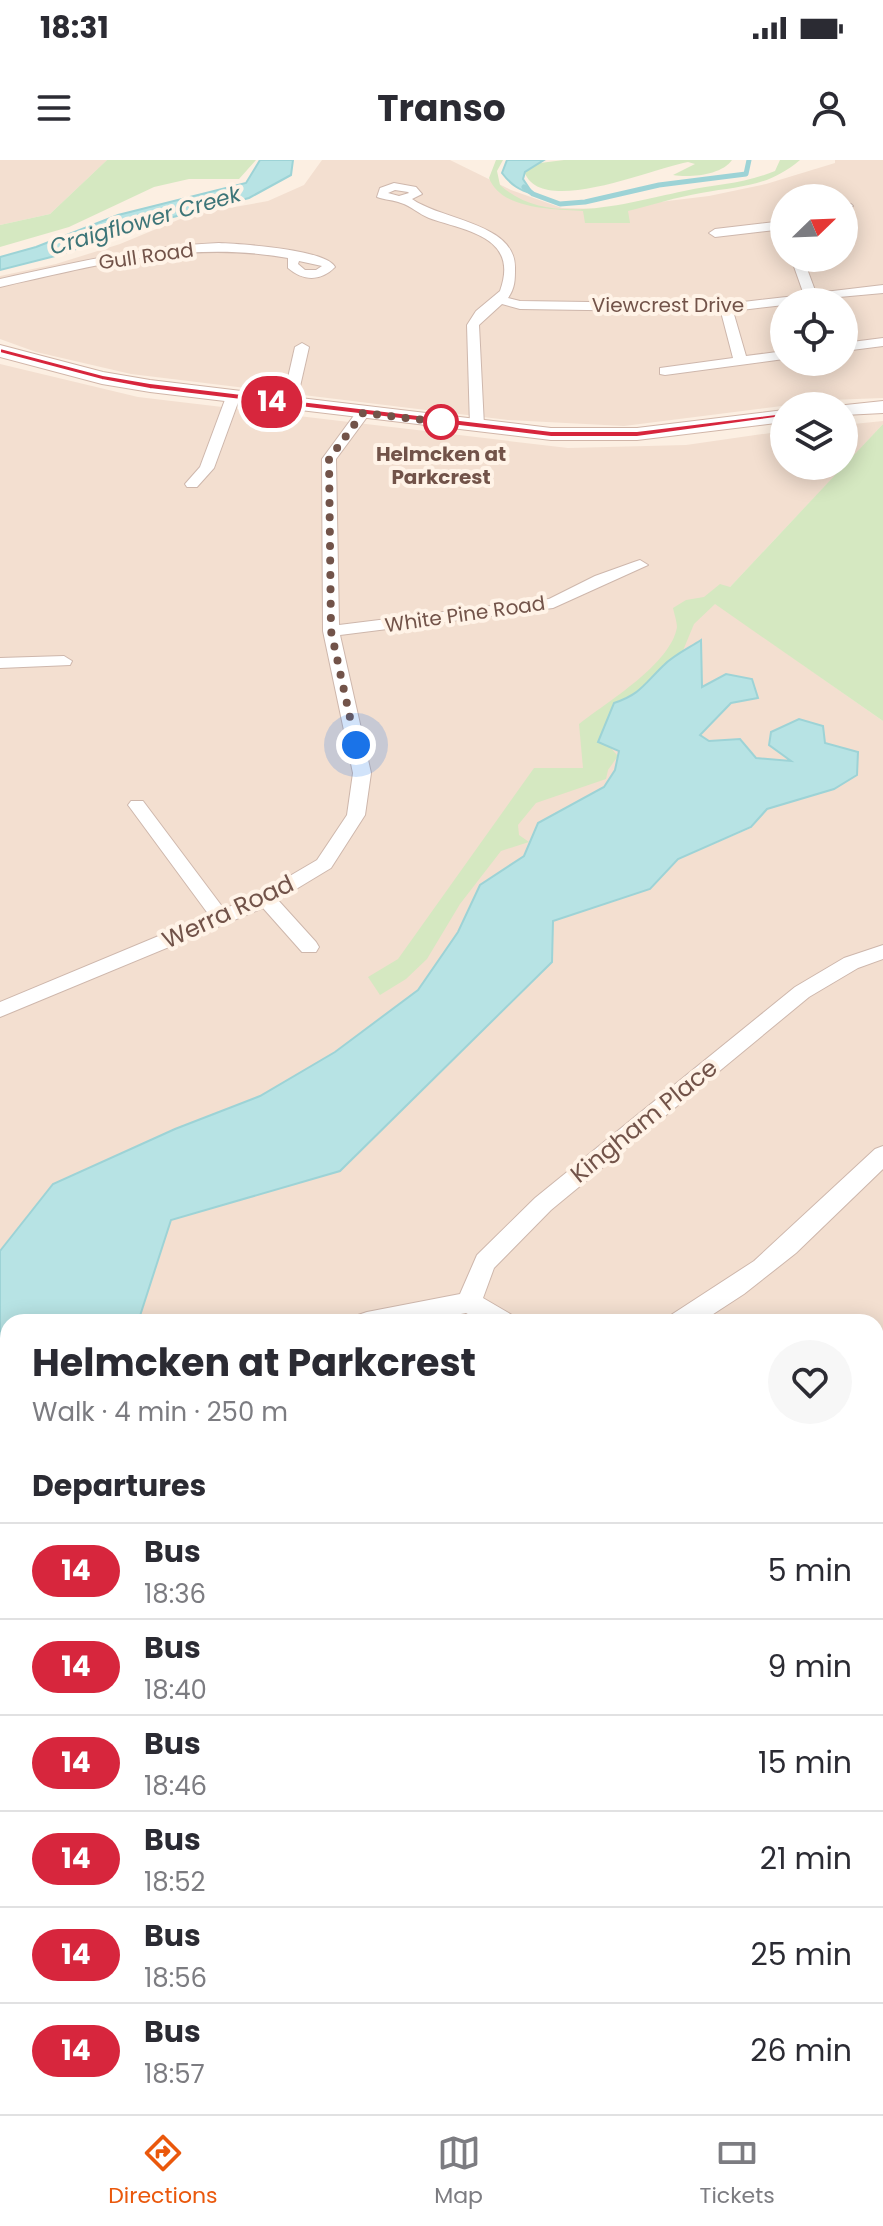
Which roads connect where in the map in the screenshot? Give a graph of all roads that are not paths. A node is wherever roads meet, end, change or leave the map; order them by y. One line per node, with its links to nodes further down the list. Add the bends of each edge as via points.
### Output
1 (405, 200): 8 (street, via 421,213 481,230 503,247 509,284)
2 (770, 230): 3 (street)
3 (715, 233)
4 (294, 256): 5 (street, Gull Road, via 276,250 177,248)
5 (0, 283)
6 (883, 289): 7 (street, Viewcrest Drive)
7 (858, 292)
8 (500, 300): 10 (street, Viewcrest Drive, via 520,305); 24 (street, via 473,325)
9 (770, 303): 10 (street, Viewcrest Drive)
10 (726, 308): 16 (street)
11 (883, 342): 12 (street)
12 (858, 345)
13 (302, 347): 19 (street)
14 (0, 351): 18 (main road, via 102,378)
15 (770, 357): 16 (street)
16 (741, 361): 17 (street)
17 (665, 371)
18 (233, 397): 19 (main road); 25 (street, via 207,468)
19 (289, 404): 22 (main road)
20 (883, 407): 21 (main road)
21 (858, 408)
22 (363, 413): 24 (main road); 27 (street, Werra Road, via 329,459)
23 (770, 418): 24 (main road, via 637,434 551,434)
24 (477, 426)
25 (192, 484)
26 (640, 565): 27 (street, White Pine Road, via 553,603)
27 (331, 631): 31 (street, Werra Road, via 362,773 356,815 324,864)
28 (64, 661): 29 (street)
29 (0, 663)
30 (137, 805): 32 (street)
31 (266, 899): 32 (street, Werra Road); 33 (street)
32 (221, 918): 35 (street, Werra Road)
33 (309, 947)
34 (883, 952): 37 (street, Kingham Place, via 851,963 802,992 555,1194 485,1262)
35 (0, 1010)
36 (883, 1155): 40 (street, via 807,1231)
37 (469, 1302): 38 (street); 39 (street)
38 (408, 1314)
39 (489, 1314)
40 (695, 1314)

